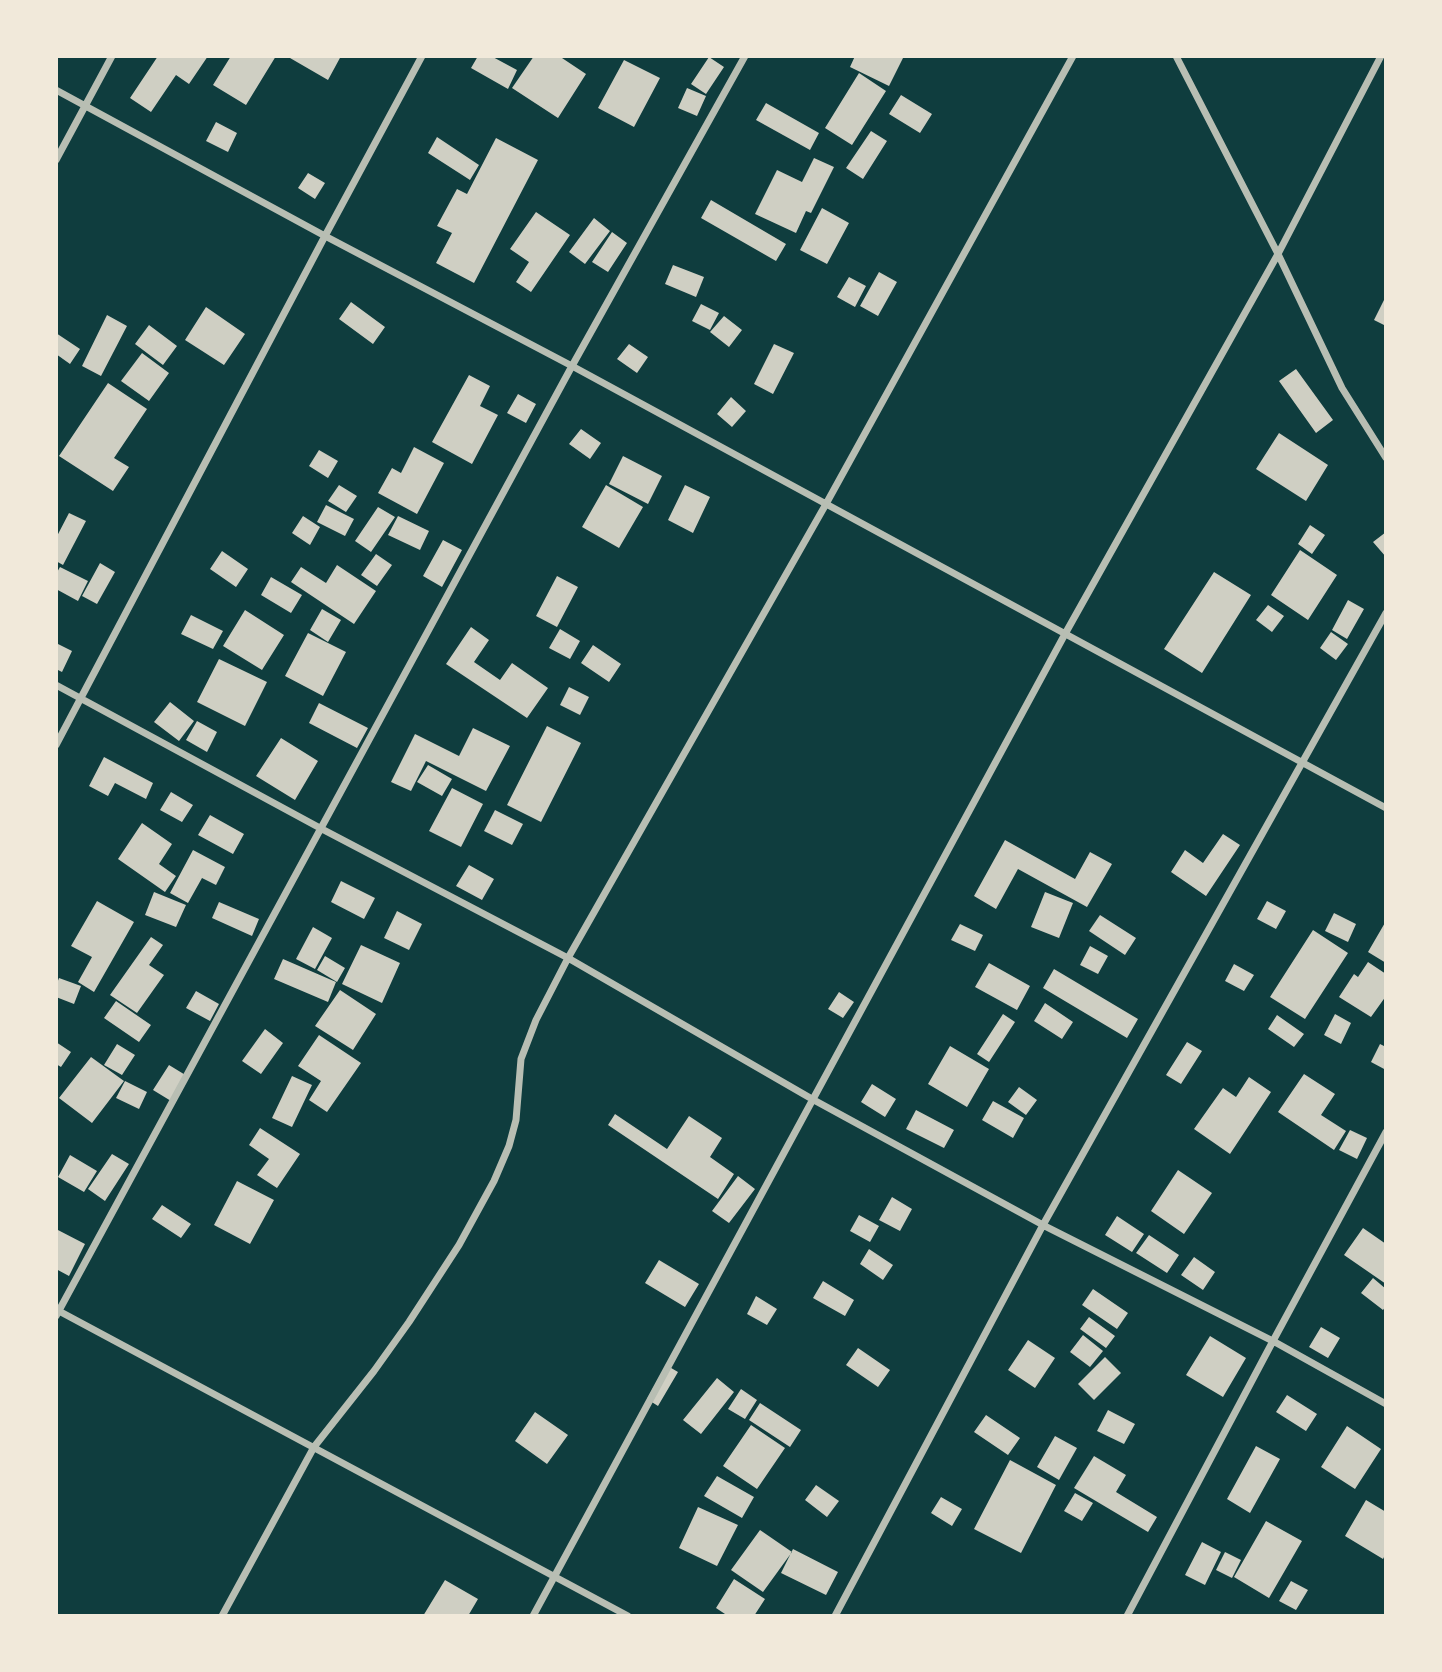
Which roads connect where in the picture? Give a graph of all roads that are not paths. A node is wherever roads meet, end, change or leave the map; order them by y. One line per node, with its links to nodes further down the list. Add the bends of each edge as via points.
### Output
1 (112, 56): 8 (street)
2 (422, 56): 10 (street)
3 (745, 56): 12 (street)
4 (1073, 56): 14 (street)
5 (1176, 56): 11 (street)
6 (1381, 56): 11 (street)
7 (56, 90): 8 (street)
8 (85, 106): 9 (street); 10 (street)
9 (56, 160)
10 (325, 236): 12 (street); 18 (street)
11 (1278, 254): 13 (street, via 1342,388); 16 (street)
12 (572, 366): 14 (street); 22 (street)
13 (1386, 458)
14 (826, 504): 16 (street); 23 (street)
15 (1386, 612): 20 (street)
16 (1065, 634): 20 (street); 24 (street)
17 (56, 685): 18 (street)
18 (81, 698): 19 (street); 22 (street)
19 (56, 745)
20 (1303, 762): 21 (street); 26 (street)
21 (1386, 808)
22 (320, 828): 23 (street); 27 (street)
23 (568, 958): 24 (street); 30 (street, via 521,1059 516,1120 495,1181 409,1322)
24 (813, 1099): 26 (street); 31 (street)
25 (1386, 1132): 28 (street)
26 (1043, 1225): 28 (street); 35 (street)
27 (57, 1312): 30 (street)
28 (1273, 1341): 29 (street); 36 (street)
29 (1386, 1404)
30 (314, 1447): 31 (street); 32 (street)
31 (554, 1575): 33 (street); 34 (street)
32 (222, 1616)
33 (533, 1616)
34 (628, 1616)
35 (835, 1616)
36 (1127, 1616)

